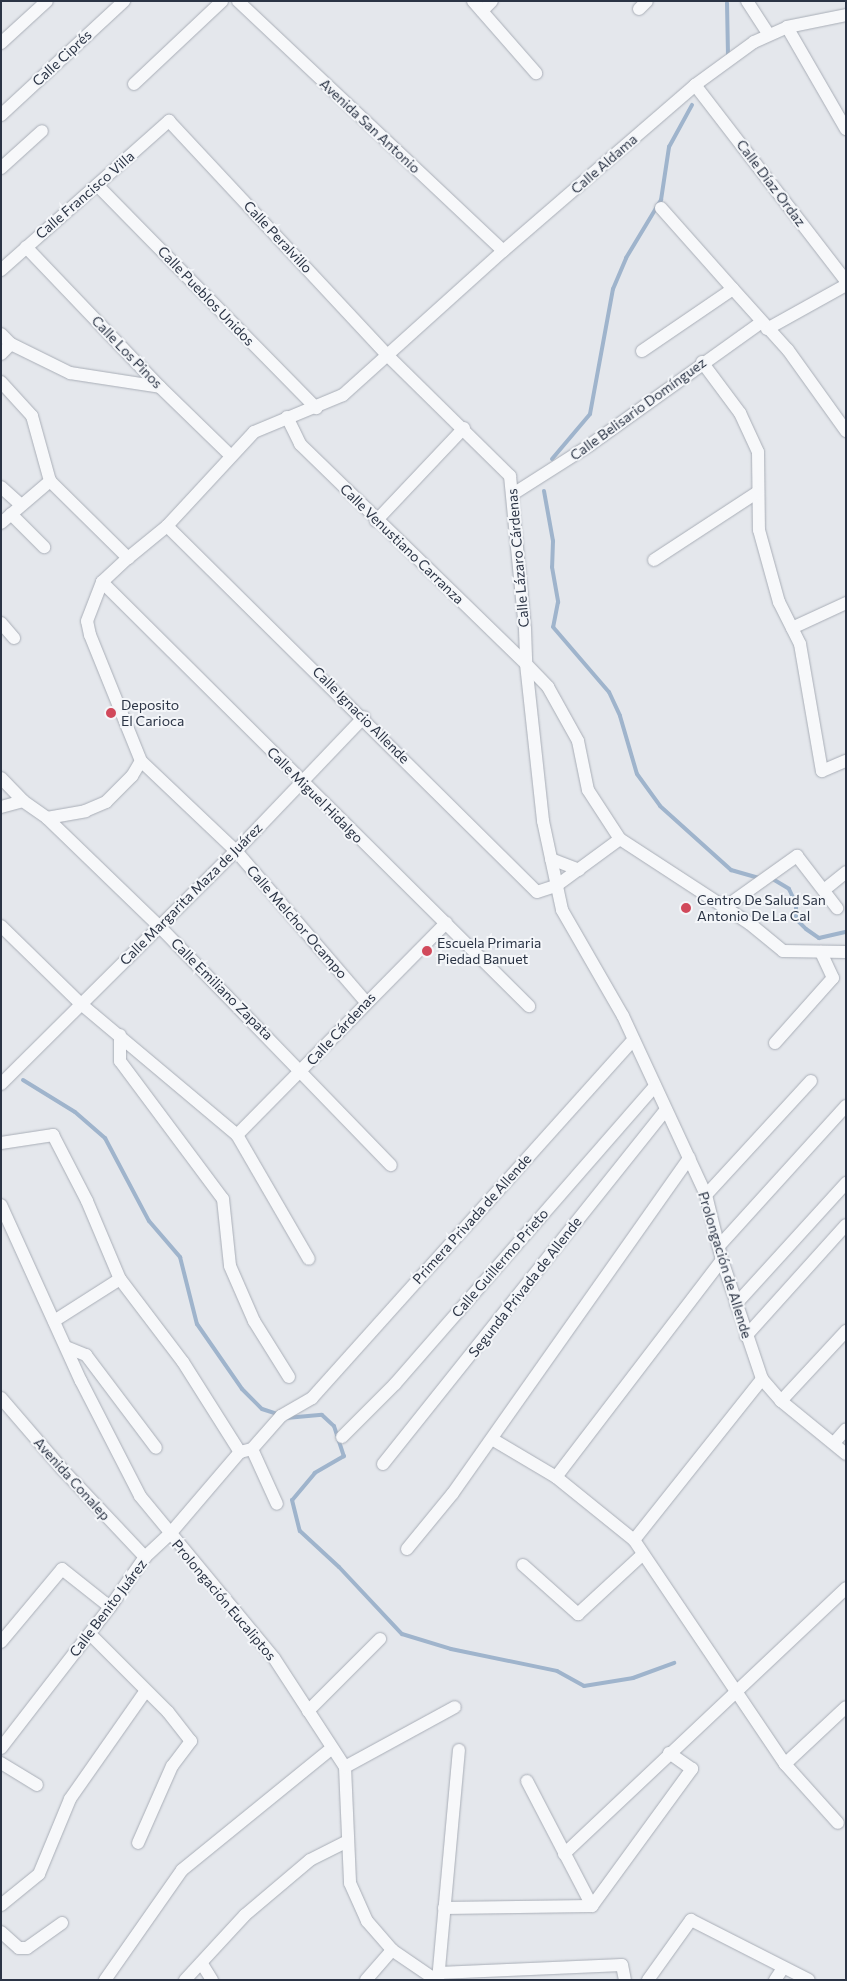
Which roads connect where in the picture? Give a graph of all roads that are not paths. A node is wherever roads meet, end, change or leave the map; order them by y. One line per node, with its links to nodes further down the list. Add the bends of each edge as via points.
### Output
1 (47, 1): 11 (street)
2 (124, 1): 15 (street, Calle Ciprés)
3 (222, 1): 13 (street)
4 (238, 1): 23 (street, Avenida San Antonio)
5 (492, 1): 7 (street)
6 (747, 1): 10 (street)
7 (477, 6): 12 (street)
8 (846, 15): 9 (street, Calle Aldama)
9 (787, 27): 10 (street, Calle Aldama); 17 (street)
10 (769, 35): 14 (street, Calle Aldama, via 754,42)
11 (1, 43)
12 (536, 73)
13 (134, 84)
14 (695, 85): 23 (street, Calle Aldama); 25 (street, Calle Díaz Ordaz)
15 (1, 115)
16 (169, 121): 20 (street, Calle Francisco Villa); 32 (street, Calle Peralvillo)
17 (846, 129)
18 (42, 131): 19 (street)
19 (1, 168)
20 (97, 184): 22 (street, Calle Francisco Villa); 36 (street, Calle Pueblos Unidos)
21 (661, 208): 26 (street)
22 (26, 247): 24 (street, Calle Francisco Villa); 35 (street, Calle Los Pinos)
23 (503, 251): 32 (street, Calle Aldama)
24 (1, 270)
25 (846, 283): 27 (street, Calle Belisario Domínguez)
26 (733, 290): 27 (street); 30 (street)
27 (764, 326): 33 (street, Calle Belisario Domínguez); 39 (street, via 788,350)
28 (1, 334): 29 (street)
29 (11, 344): 31 (street); 35 (street, via 70,374)
30 (642, 351)
31 (1, 354)
32 (386, 354): 36 (street, Calle Aldama, via 344,395); 38 (street, Calle Lázaro Cárdenas)
33 (702, 362): 43 (street, via 746,423 758,452); 44 (street, Calle Belisario Domínguez, via 590,445)
34 (1, 382): 41 (street, via 32,416)
35 (160, 387): 40 (street, Calle Los Pinos)
36 (316, 408): 37 (street, Calle Aldama)
37 (287, 417): 40 (street, Calle Aldama, via 254,432); 47 (street, Calle Venustiano Carranza, via 300,444)
38 (464, 428): 44 (street, Calle Lázaro Cárdenas, via 510,476); 47 (street)
39 (846, 431)
40 (230, 455): 48 (street, Calle Aldama)
41 (50, 481): 45 (street); 50 (street)
42 (1, 487): 45 (street)
43 (758, 492): 51 (street); 55 (street, via 759,530 779,602)
44 (513, 494): 57 (street, Calle Lázaro Cárdenas)
45 (21, 505): 46 (street)
46 (6, 518): 49 (street)
47 (376, 521): 57 (street, Calle Venustiano Carranza)
48 (167, 526): 50 (street, Calle Aldama); 58 (street, Calle Ignacio Allende)
49 (44, 547)
50 (128, 558): 52 (street, Calle Aldama)
51 (654, 560)
52 (102, 582): 59 (street, via 87,621 90,635); 62 (street, Calle Miguel Hidalgo)
53 (846, 603): 55 (street)
54 (1, 623): 56 (street)
55 (792, 628): 60 (street, via 800,644 822,771)
56 (14, 638)
57 (526, 664): 66 (street, Calle Venustiano Carranza, via 548,687 578,741 588,790); 68 (street, via 543,821)
58 (364, 717): 62 (street, Calle Margarita Maza de Juárez); 71 (street, Calle Ignacio Allende, via 537,892)
59 (141, 761): 65 (street, via 132,776 106,802 85,811); 67 (street, Calle Melchor Ocampo)
60 (846, 762)
61 (1, 778): 63 (street)
62 (301, 782): 67 (street, Calle Margarita Maza de Juárez); 75 (street, Calle Miguel Hidalgo)
63 (23, 801): 64 (street); 65 (street, Calle Emiliano Zapata)
64 (1, 807)
65 (47, 818): 77 (street, Calle Emiliano Zapata)
66 (620, 840): 69 (street); 73 (street)
67 (236, 851): 77 (street, Calle Margarita Maza de Juárez); 80 (street, Calle Melchor Ocampo)
68 (551, 859): 69 (street); 71 (street)
69 (578, 870): 71 (street)
70 (846, 872): 72 (street)
71 (556, 886): 84 (street, Prolongación de Allende, via 562,910 584,944)
72 (824, 890): 73 (street, via 797,856); 74 (street)
73 (724, 908): 78 (street, via 783,951)
74 (838, 908)
75 (446, 923): 80 (street, Calle Cárdenas); 82 (street, Calle Miguel Hidalgo)
76 (1, 926): 81 (street)
77 (160, 926): 81 (street, Calle Margarita Maza de Juárez); 86 (street, Calle Emiliano Zapata)
78 (821, 952): 79 (street); 85 (street, via 833,978)
79 (846, 952)
80 (366, 1002): 86 (street, Calle Cárdenas)
81 (81, 1004): 83 (street); 88 (street, Calle Margarita Maza de Juárez)
82 (529, 1006)
83 (120, 1035): 92 (street); 109 (street, via 120,1061 223,1200 230,1266 254,1321)
84 (633, 1040): 89 (street, Prolongación de Allende); 112 (street, Primera Privada de Allende)
85 (775, 1042)
86 (302, 1071): 92 (street, Calle Cárdenas); 95 (street, Calle Emiliano Zapata)
87 (811, 1081): 97 (street)
88 (1, 1084)
89 (655, 1086): 91 (street, Prolongación de Allende); 115 (street, Calle Guillermo Prieto, via 395,1384)
90 (846, 1106): 100 (street)
91 (666, 1110): 94 (street, Prolongación de Allende); 121 (street, Segunda Privada de Allende)
92 (237, 1135): 101 (street)
93 (1, 1143): 103 (street, via 52,1136 87,1201)
94 (689, 1158): 97 (street, Prolongación de Allende); 116 (street)
95 (391, 1165)
96 (846, 1183): 104 (street)
97 (706, 1195): 100 (street, Prolongación de Allende)
98 (1, 1205): 105 (street, Prolongación Eucaliptos)
99 (846, 1225): 107 (street)
100 (719, 1246): 102 (street, Prolongación de Allende)
101 (308, 1259)
102 (722, 1260): 104 (street, Prolongación de Allende); 122 (street)
103 (120, 1279): 105 (street); 119 (street)
104 (736, 1304): 107 (street, Prolongación de Allende)
105 (54, 1321): 108 (street, Prolongación Eucaliptos)
106 (846, 1331): 113 (street)
107 (746, 1336): 110 (street, Prolongación de Allende)
108 (66, 1347): 118 (street, via 86,1356); 124 (street, Prolongación Eucaliptos, via 140,1496)
109 (289, 1377)
110 (762, 1379): 113 (street, Prolongación de Allende); 125 (street)
111 (1, 1398): 128 (street, Avenida Conalep)
112 (312, 1398): 119 (street, Calle Benito Juárez, via 281,1416)
113 (782, 1401): 117 (street, Prolongación de Allende)
114 (846, 1429): 117 (street)
115 (342, 1437)
116 (492, 1439): 122 (street); 126 (street, via 453,1494)
117 (834, 1443): 120 (street, Prolongación de Allende)
118 (156, 1448)
119 (246, 1450): 123 (street); 124 (street, Calle Benito Juárez)
120 (846, 1454)
121 (383, 1464)
122 (556, 1477): 125 (street)
123 (277, 1504)
124 (169, 1535): 128 (street, Calle Benito Juárez); 139 (street, Prolongación Eucaliptos, via 274,1658)
125 (634, 1540): 127 (street)
126 (406, 1550)
127 (643, 1554): 129 (street, via 578,1614); 136 (street)
128 (145, 1557): 131 (street, Calle Benito Juárez)
129 (523, 1564)
130 (846, 1588): 136 (street)
131 (110, 1607): 132 (street, Calle Benito Juárez); 134 (street, via 62,1569)
132 (90, 1634): 135 (street); 140 (street, Calle Benito Juárez)
133 (380, 1639): 139 (street)
134 (1, 1642)
135 (145, 1692): 151 (street, via 168,1712 189,1737 190,1745 172,1766); 153 (street, via 70,1799 39,1874)
136 (737, 1692): 143 (street); 145 (street)
137 (454, 1706): 146 (street)
138 (846, 1707): 145 (street)
139 (308, 1711): 141 (street, Prolongación Eucaliptos)
140 (1, 1748)
141 (332, 1748): 146 (street, Prolongación Eucaliptos); 162 (street, via 182,1870)
142 (458, 1750): 155 (street)
143 (669, 1753): 152 (street); 154 (street, via 692,1769)
144 (1, 1763): 148 (street)
145 (785, 1764): 149 (street)
146 (345, 1767): 150 (street)
147 (527, 1781): 152 (street)
148 (37, 1785)
149 (838, 1823)
150 (348, 1841): 158 (street, via 350,1883 368,1921); 159 (street, via 310,1860 245,1915)
151 (138, 1842)
152 (564, 1854): 154 (street)
153 (1, 1905)
154 (592, 1906): 155 (street)
155 (444, 1908): 161 (street)
156 (62, 1923): 157 (street, via 27,1948 19,1948)
157 (1, 1932)
158 (392, 1950): 161 (street); 165 (street)
159 (202, 1964): 163 (street); 164 (street)
160 (783, 1968): 167 (street, via 690,1920); 168 (street); 169 (street)
161 (438, 1978): 166 (street, via 622,1965)
162 (105, 1980)
163 (185, 1980)
164 (212, 1980)
165 (366, 1980)
166 (625, 1980)
167 (648, 1980)
168 (775, 1980)
169 (809, 1980)

